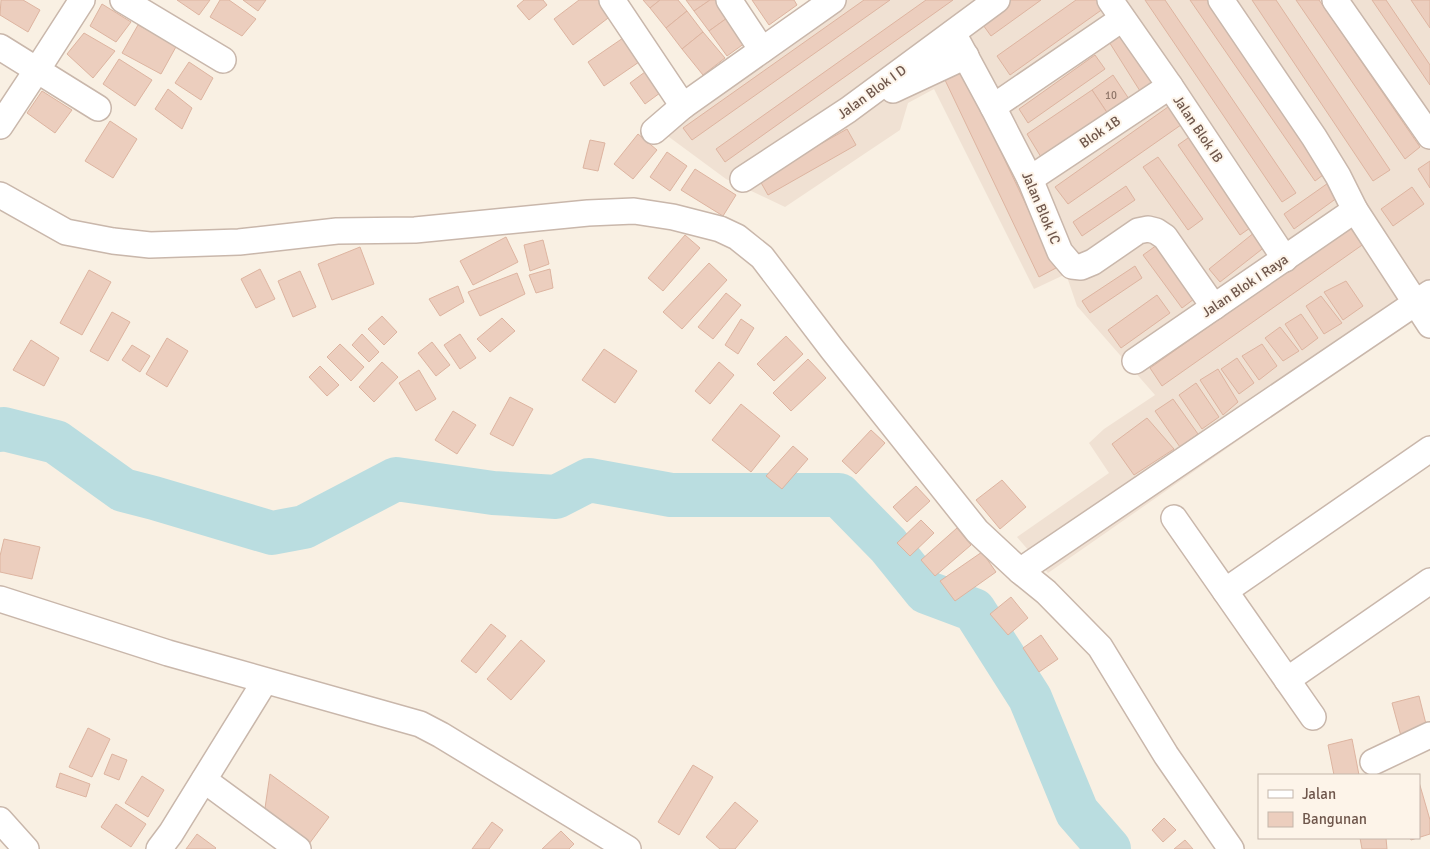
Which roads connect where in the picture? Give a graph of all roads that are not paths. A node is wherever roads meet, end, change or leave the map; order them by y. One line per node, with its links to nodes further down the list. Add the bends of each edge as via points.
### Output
1 (82, 0): 15 (street)
2 (123, 0): 14 (street)
3 (612, 0): 17 (street)
4 (729, 0): 12 (street)
5 (833, 0): 12 (street)
6 (997, 0): 10 (street, Jalan Blok I D)
7 (1222, 0): 27 (street, via 1314,137)
8 (1335, 0): 23 (street)
9 (1116, 9): 16 (street, Jalan Blok IB); 18 (street)
10 (953, 32): 13 (street, Jalan Blok IC); 20 (street, Jalan Blok I D)
11 (0, 47): 15 (street)
12 (762, 50): 17 (street)
13 (966, 56): 18 (street, Jalan Blok IC); 20 (street)
14 (223, 60)
15 (37, 70): 19 (street); 21 (street)
16 (1170, 86): 24 (street, Blok 1B); 28 (street, Jalan Blok IB)
17 (684, 106): 22 (street)
18 (993, 107): 24 (street, Jalan Blok IC)
19 (98, 108)
20 (848, 110): 25 (street, Jalan Blok I D)
21 (0, 126)
22 (654, 131)
23 (1430, 136)
24 (1030, 179): 30 (street, Jalan Blok IC, via 1060,252 1072,266 1081,268 1094,262 1138,231 1148,229 1166,237)
25 (743, 180)
26 (0, 195): 35 (street, via 66,232 150,245 238,242 337,231 415,230 634,211 720,229 737,237 762,257 977,531)
27 (1355, 210): 28 (street, Jalan Blok I Raya); 29 (street)
28 (1286, 258): 30 (street, Jalan Blok I Raya)
29 (1423, 298): 31 (street); 35 (street)
30 (1214, 307): 32 (street, Jalan Blok I Raya)
31 (1430, 325)
32 (1135, 361)
33 (1430, 449): 37 (street)
34 (1174, 518): 37 (street)
35 (1020, 571): 50 (street, via 1046,592 1100,647 1166,755)
36 (1430, 581): 39 (street)
37 (1225, 591): 39 (street)
38 (0, 599): 40 (street)
39 (1287, 680): 41 (street)
40 (265, 681): 44 (street); 49 (street, via 420,724)
41 (1313, 717)
42 (1430, 735): 43 (street)
43 (1373, 762)
44 (204, 780): 47 (street); 48 (street)
45 (0, 820): 46 (street)
46 (26, 849)
47 (159, 849)
48 (298, 849)
49 (628, 849)
50 (1231, 849)

